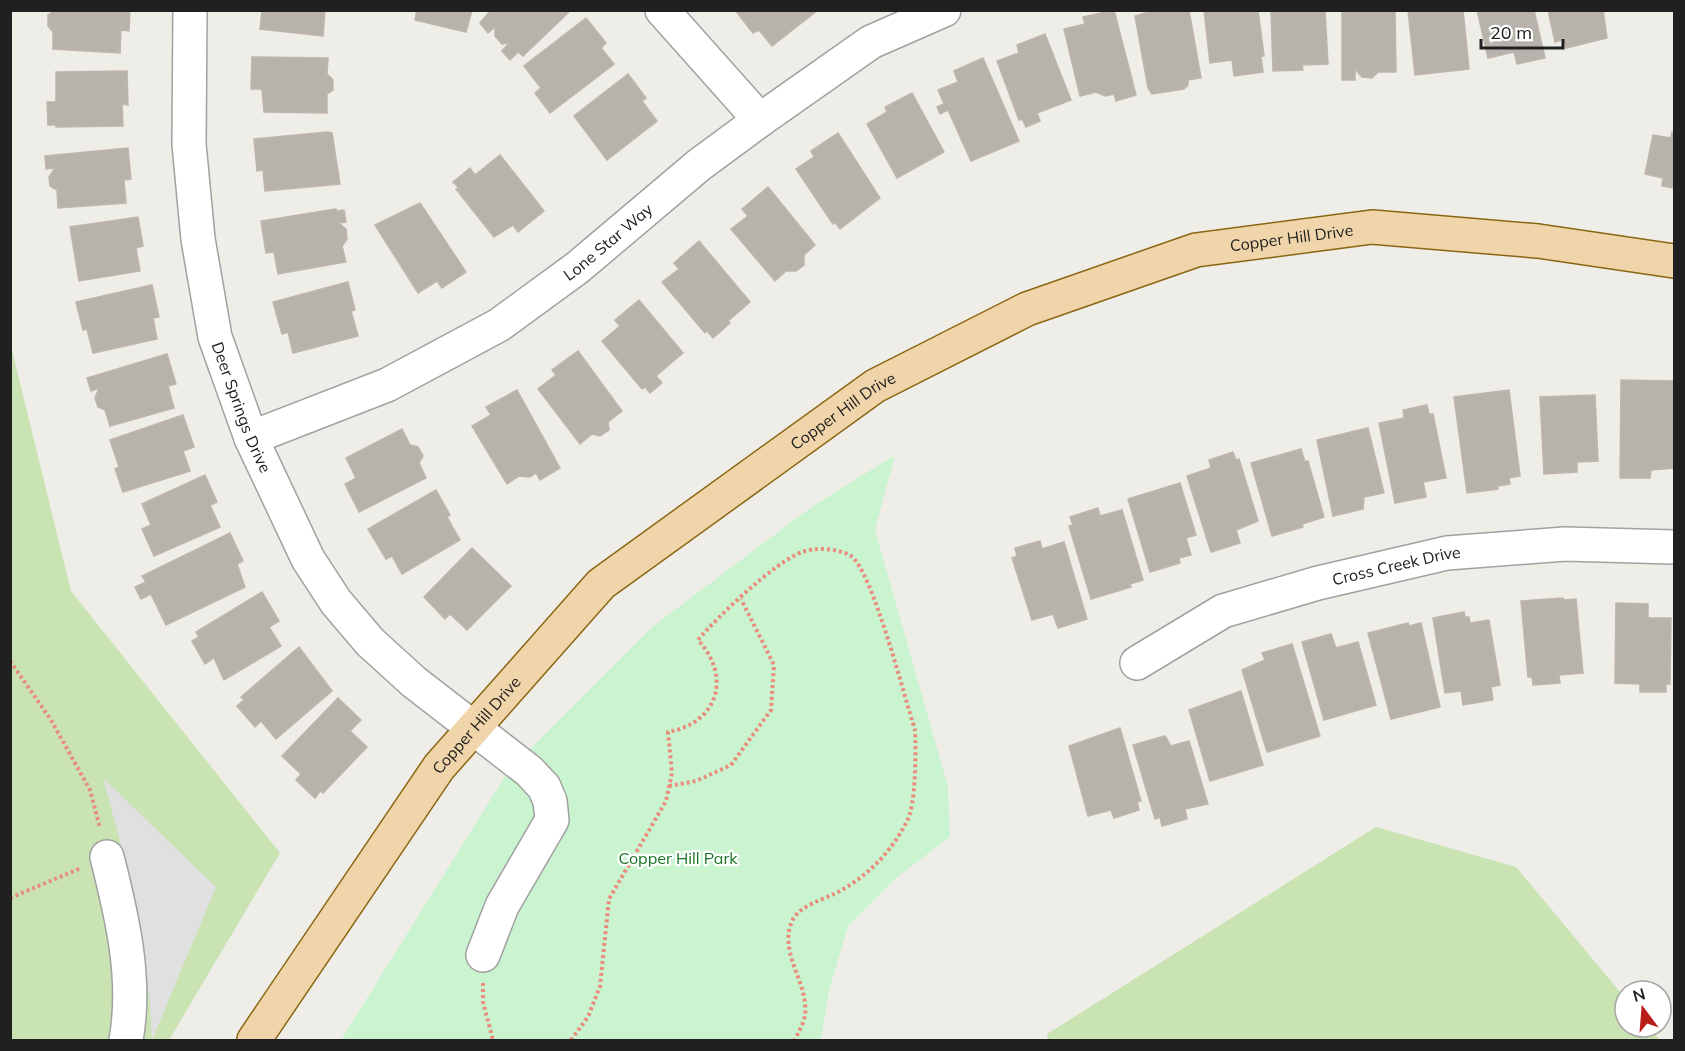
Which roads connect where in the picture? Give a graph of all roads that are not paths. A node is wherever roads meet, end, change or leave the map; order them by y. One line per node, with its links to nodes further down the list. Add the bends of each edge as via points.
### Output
1 (190, 10): 6 (street, Deer Springs Drive, via 189,144 198,239 215,337)
2 (662, 10): 4 (street)
3 (944, 10): 4 (street, Lone Star Way, via 871,42)
4 (760, 120): 6 (street, Lone Star Way, via 699,165 577,268 499,325 387,385)
5 (1674, 261): 9 (main road, Copper Hill Drive, via 1538,242 1372,228 1196,250 1027,309 875,386 601,584)
6 (251, 438): 9 (street, Deer Springs Drive, via 308,559 336,602 370,642)
7 (1674, 547): 8 (street, Cross Creek Drive, via 1565,544 1447,553 1318,583 1223,611)
8 (1137, 663)
9 (471, 729): 11 (street, Deer Springs Drive, via 529,771 544,787 552,819 502,906); 13 (main road, Copper Hill Drive, via 439,767)
10 (107, 857): 12 (street, via 124,922 130,1014)
11 (483, 955)
12 (126, 1041)
13 (254, 1041)

